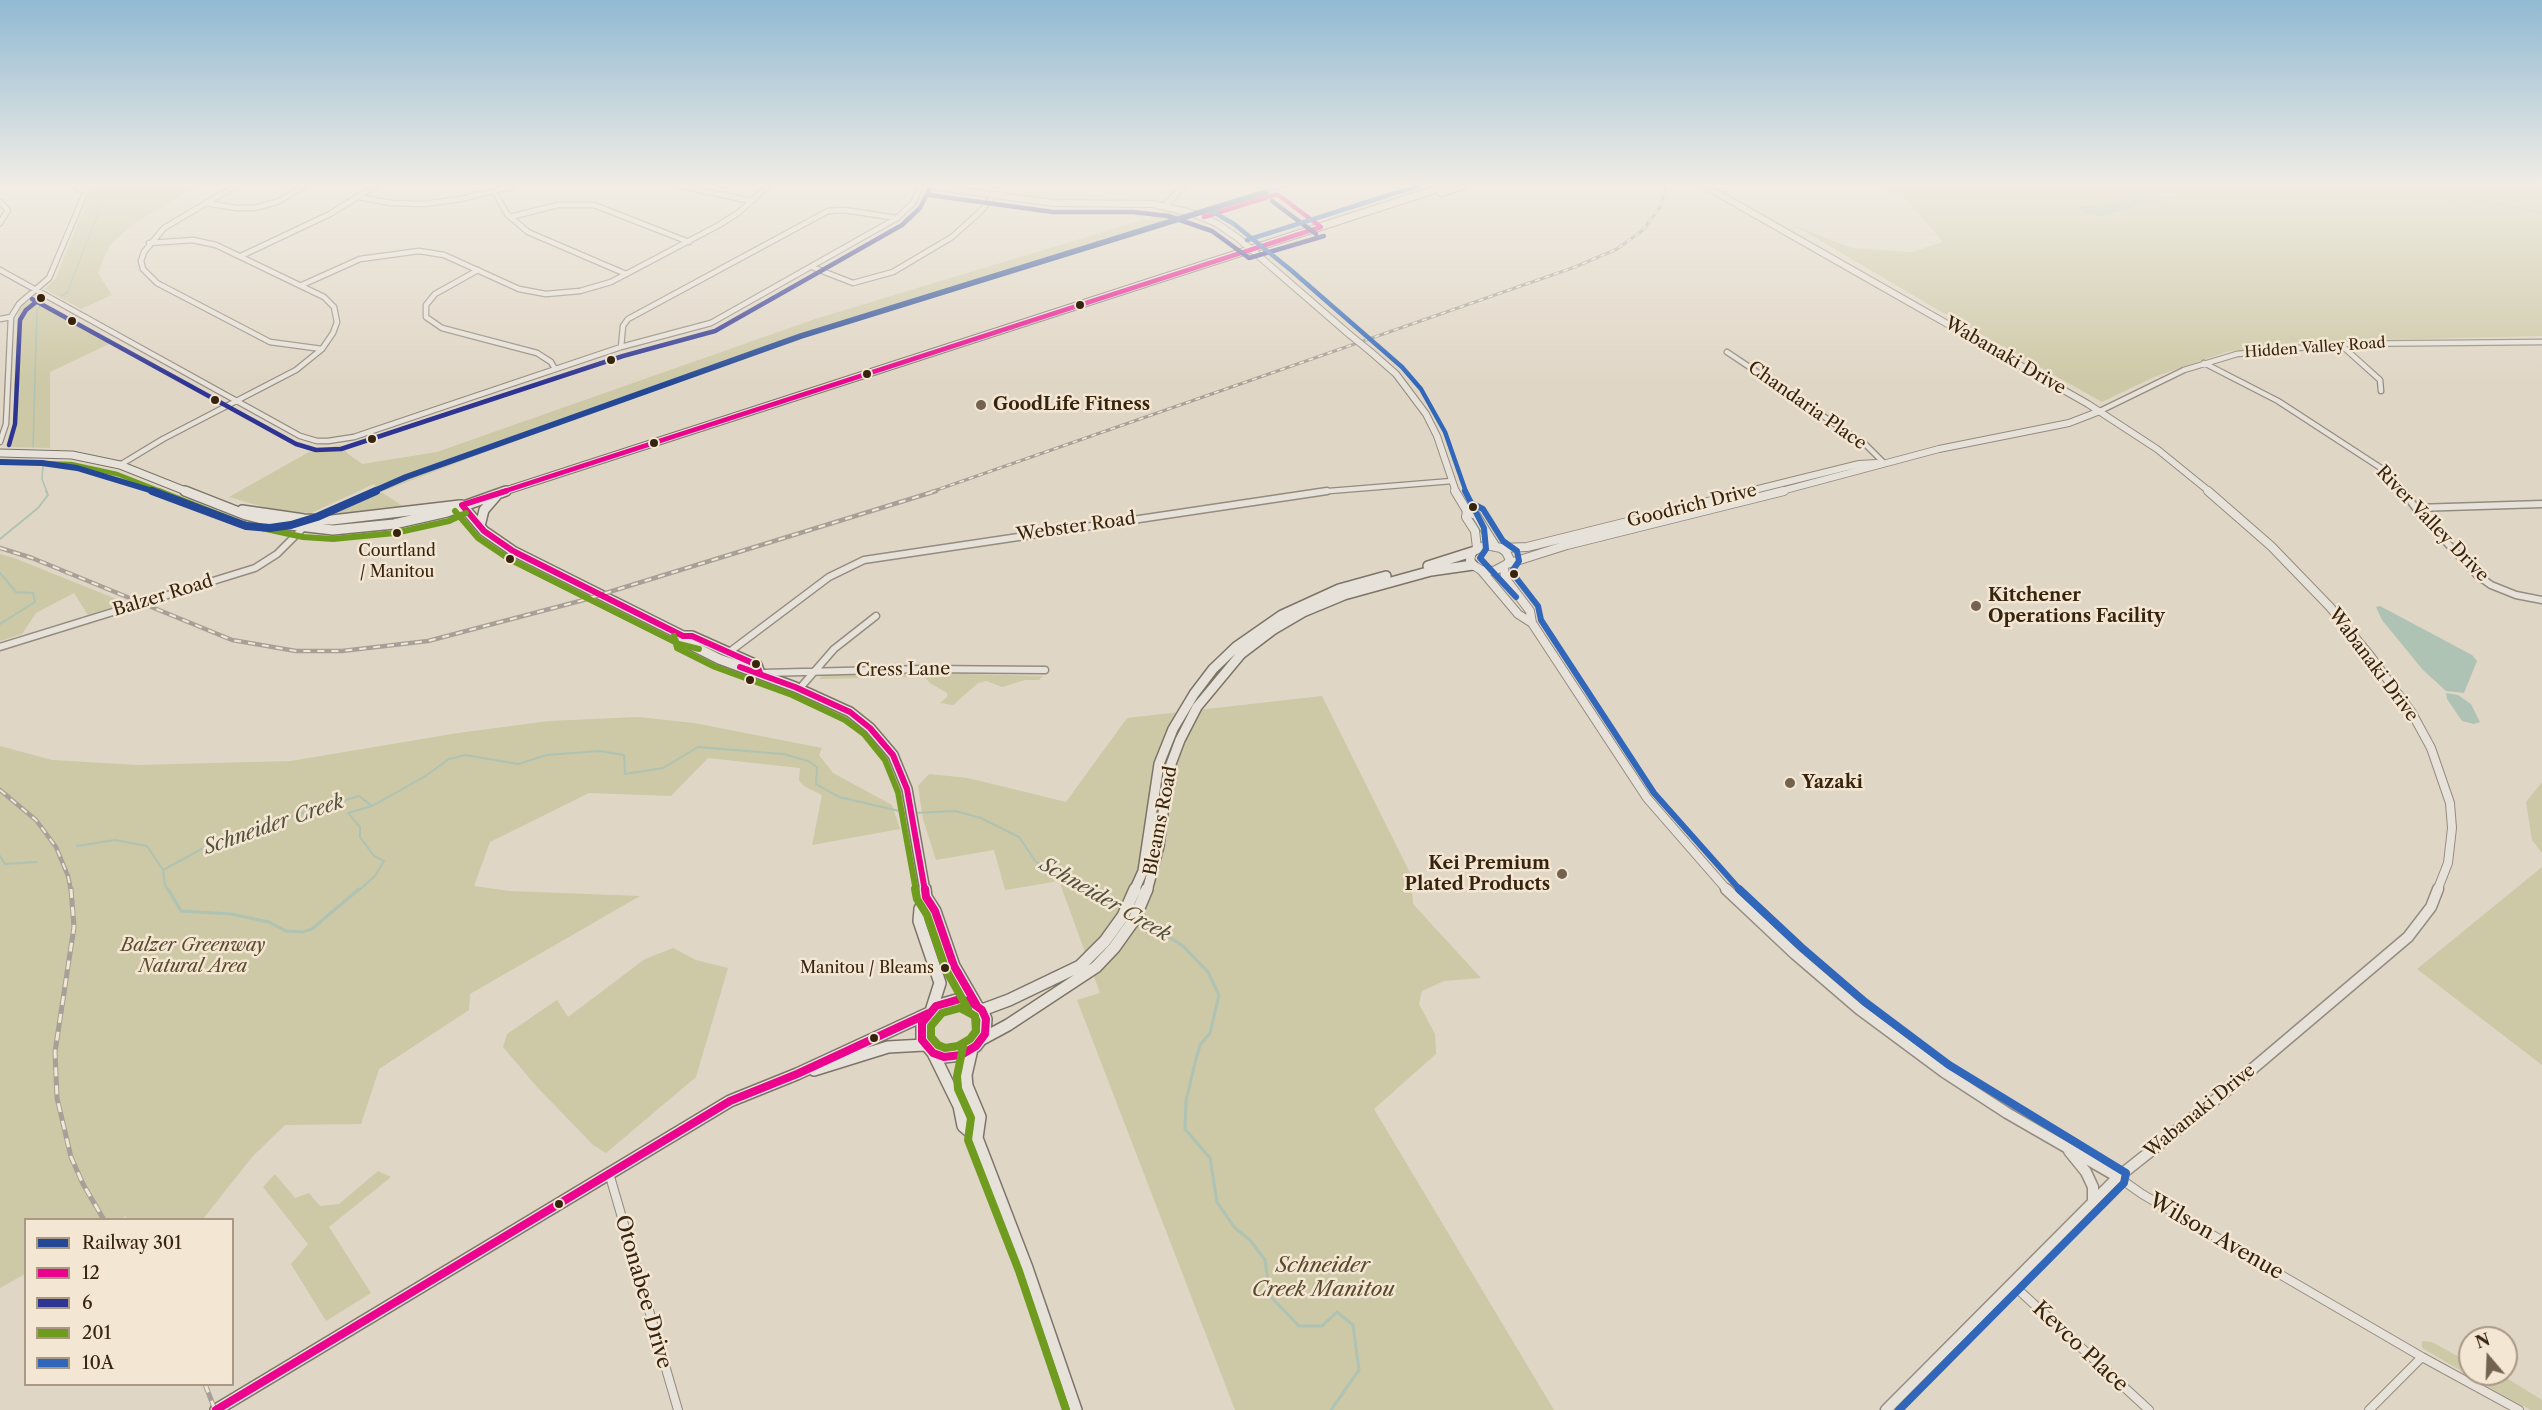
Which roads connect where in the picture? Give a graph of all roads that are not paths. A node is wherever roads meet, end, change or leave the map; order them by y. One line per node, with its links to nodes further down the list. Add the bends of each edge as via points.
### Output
1 (60, 252): 19 (street, via 49,278)
2 (145, 252): 25 (street, via 143,269 157,283 270,342)
3 (232, 252): 13 (street)
4 (251, 252): 13 (street)
5 (574, 252): 17 (street)
6 (670, 252): 17 (street)
7 (752, 252): 24 (street, via 628,319 622,326)
8 (839, 252): 14 (street)
9 (927, 252): 14 (street, via 893,272 853,283)
10 (1250, 252): 37 (main road)
11 (1254, 252): 36 (street, bridge, via 1396,374 1426,414)
12 (1821, 252): 31 (street, Wabanaki Drive)
13 (241, 256): 18 (street)
14 (812, 267): 24 (street, via 701,327)
15 (478, 270): 17 (street, via 519,289 546,294 592,288); 18 (street, via 432,252 396,252 360,259); 28 (street, via 435,294 426,305 426,317 442,328 537,353)
16 (1, 272): 19 (street)
17 (626, 274)
18 (302, 285): 25 (street, via 331,302 336,312 336,328)
19 (36, 291): 20 (street, via 19,304); 30 (street)
20 (11, 317): 21 (street); 32 (street, via 6,424)
21 (0, 319)
22 (2542, 342): 23 (street, Hidden Valley Road)
23 (2339, 344): 27 (street, Hidden Valley Road, via 2246,352); 29 (street, via 2380,380)
24 (621, 347): 28 (street)
25 (322, 349): 30 (street, via 296,369)
26 (1727, 352): 34 (street, Chandaria Place, via 1865,444)
27 (2204, 363): 31 (street, Hidden Valley Road); 40 (street, River Valley Drive, via 2278,401 2384,470)
28 (555, 369): 30 (street, via 354,437 328,441 306,438)
29 (2381, 391)
30 (236, 401): 35 (street)
31 (2100, 411): 34 (street, Goodrich Drive, via 2069,423); 73 (street, Wabanaki Drive, via 2201,484 2271,546 2330,607 2412,713 2442,777 2452,828 2448,863 2431,907 2408,937)
32 (0, 442)
33 (0, 453): 35 (main road, via 72,455)
34 (1884, 462): 46 (street, Goodrich Drive, via 1859,464 1527,547); 48 (street, Goodrich Drive, via 1867,470 1567,545)
35 (120, 465): 41 (main road)
36 (1452, 481): 42 (street); 55 (street, Webster Road, via 1338,489 864,560 829,577)
37 (500, 493): 38 (main road); 44 (main road, via 484,510)
38 (462, 504): 43 (main road, via 359,519); 44 (main road); 45 (main road, via 447,512 394,524)
39 (2542, 504): 40 (street)
40 (2416, 508): 50 (street, River Valley Drive, via 2477,575 2516,595)
41 (238, 510): 43 (main road); 45 (main road, via 281,525)
42 (1467, 511): 46 (street, Wilson Avenue, via 1476,515); 47 (street, via 1466,517 1475,531)
43 (310, 519): 45 (street, Balzer Road)
44 (480, 526): 53 (main road, via 513,551)
45 (304, 528): 54 (street, Balzer Road, via 277,554 255,568)
46 (1498, 548): 47 (street, via 1486,545); 48 (street, Wilson Avenue, via 1509,556)
47 (1474, 550): 49 (street, via 1470,560); 60 (main road, Bleams Road, via 1312,600 1256,632 1213,669 1173,729 1159,764)
48 (1506, 566): 49 (street, via 1494,571); 52 (street, Wilson Avenue, via 1505,578 1530,611)
49 (1477, 568): 52 (street, via 1518,614); 60 (main road, Bleams Road, via 1431,571 1344,595 1303,612 1241,654 1197,707 1180,740 1168,772 1159,846)
50 (2542, 600)
51 (876, 616): 57 (street, via 834,649)
52 (1532, 623): 71 (street, Wilson Avenue, via 1647,798 1726,889 1795,954 1881,1025 1953,1078)
53 (683, 636): 55 (main road, via 692,636); 58 (main road, via 683,640 719,659)
54 (0, 647)
55 (728, 653): 58 (main road, via 757,665)
56 (1045, 670): 57 (street, Cress Lane)
57 (814, 671): 58 (street, Cress Lane); 59 (street)
58 (760, 673): 59 (main road)
59 (800, 688): 61 (main road, via 850,712 893,755 907,789)
60 (1142, 891): 62 (main road, Bleams Road, via 1134,920)
61 (926, 897): 63 (main road, via 935,911 954,966); 64 (main road, via 919,921 940,983)
62 (1109, 944): 63 (main road, Bleams Road, via 1080,966 1019,996); 65 (main road, Bleams Road, via 1096,967)
63 (979, 1007): 64 (main road, via 954,1000); 65 (main road, via 987,1023)
64 (930, 1011): 66 (main road, via 921,1029); 69 (main road)
65 (982, 1039): 67 (main road)
66 (924, 1045): 68 (main road); 69 (main road, via 888,1047)
67 (972, 1049): 68 (main road, via 956,1056); 70 (main road, via 966,1075 980,1117)
68 (933, 1053): 70 (main road, via 959,1106 963,1126)
69 (797, 1074): 72 (main road, via 730,1101)
70 (977, 1138): 79 (main road)
71 (2066, 1148): 73 (street, Wilson Avenue); 74 (street, via 2084,1169)
72 (609, 1173): 77 (main road); 78 (street, Otonabee Drive)
73 (2118, 1177): 74 (street, Wabanaki Drive); 76 (street, Wilson Avenue)
74 (2093, 1202): 75 (street, Wabanaki Drive)
75 (2012, 1284): 80 (street, Wabanaki Drive); 81 (street, Kevco Place)
76 (2422, 1358): 82 (street); 83 (street, Wilson Avenue)
77 (216, 1410)
78 (678, 1410)
79 (1076, 1410)
80 (1886, 1410)
81 (2149, 1410)
82 (2369, 1410)
83 (2519, 1410)

